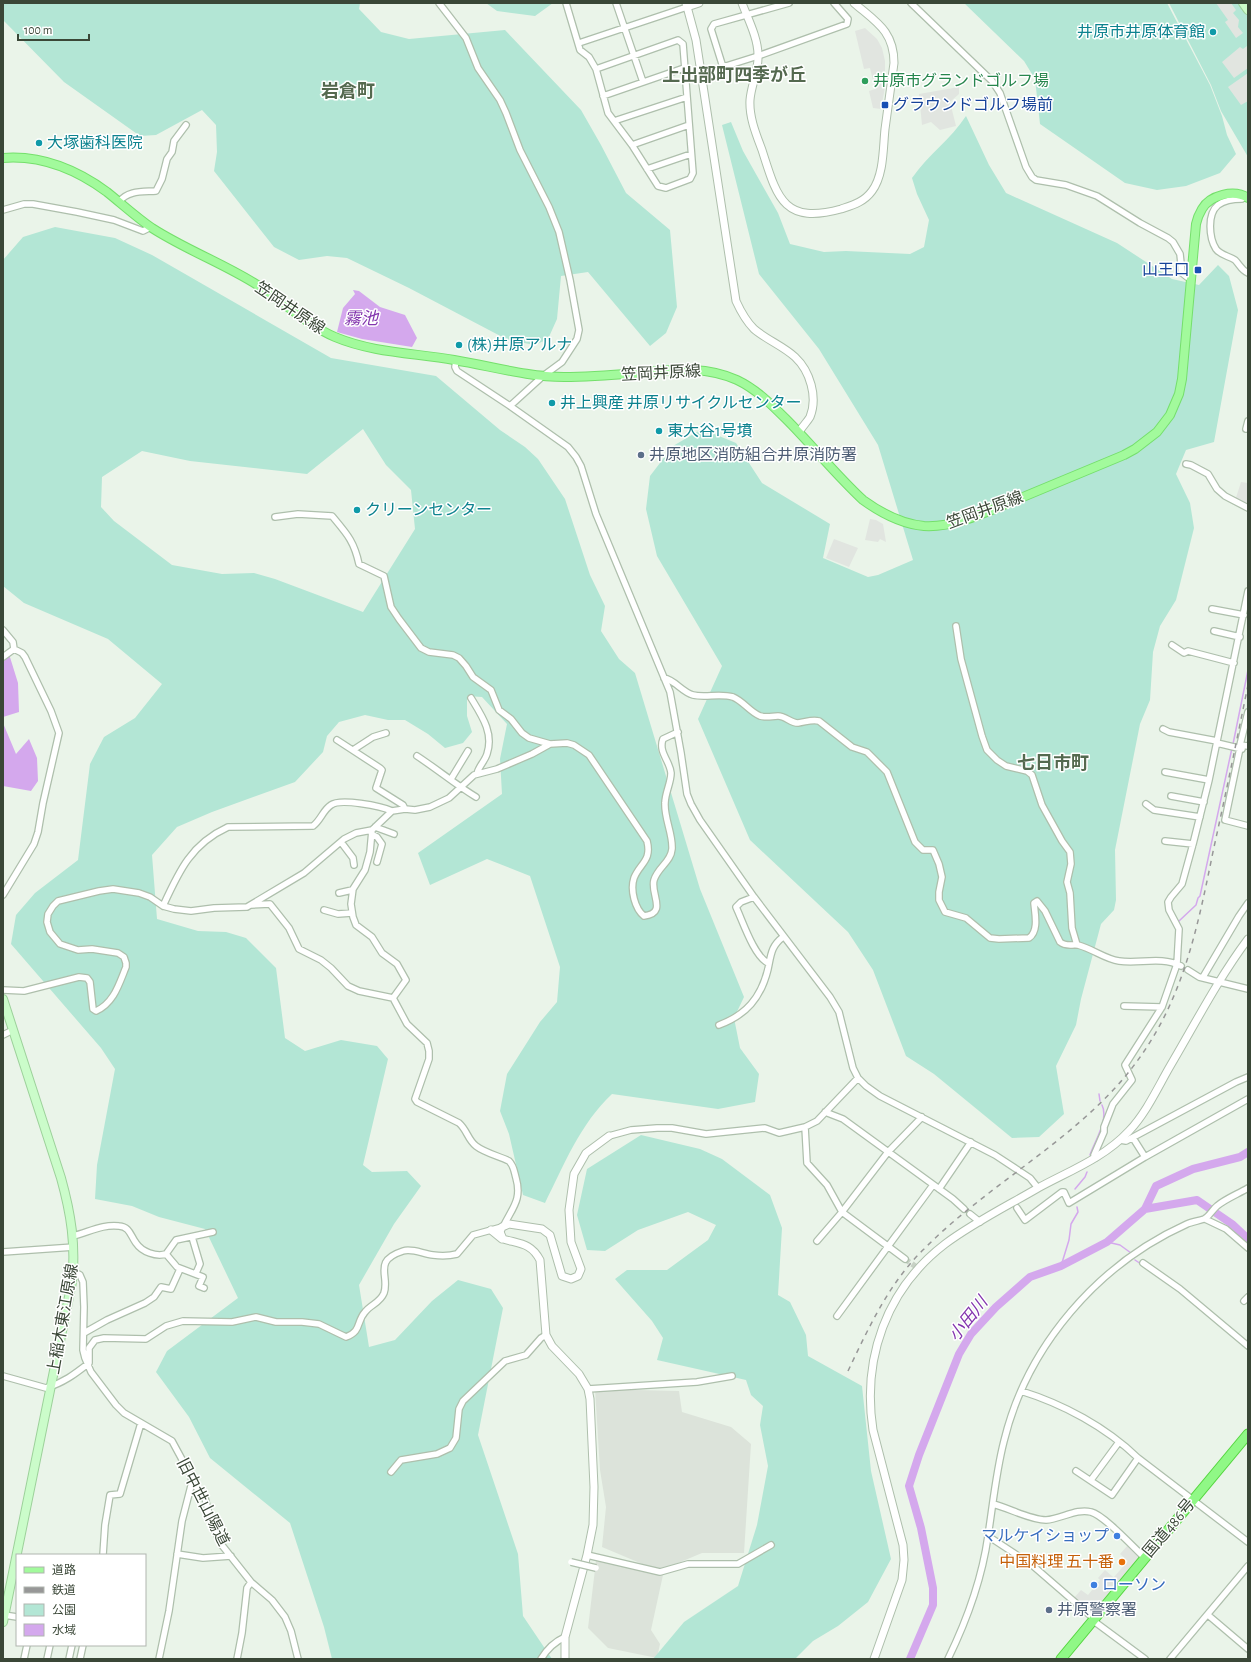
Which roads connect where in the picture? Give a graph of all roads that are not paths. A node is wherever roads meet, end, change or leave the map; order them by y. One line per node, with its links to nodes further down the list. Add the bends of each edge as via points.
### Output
1 (439, 3): 37 (street, via 466,38 478,68 500,100 520,150 549,206 559,232 579,330 577,339 562,362)
2 (566, 3): 15 (street)
3 (616, 3): 14 (street)
4 (699, 3): 11 (street)
5 (742, 3): 13 (street)
6 (789, 3): 13 (street)
7 (834, 3): 17 (street, via 848,19 847,24)
8 (854, 3): 17 (street, via 881,26 891,40 894,54 878,175 872,191 858,203 832,211 808,214 791,208 777,194 750,110)
9 (911, 3): 35 (street, via 992,81 1000,93 1026,167 1032,177 1041,182 1066,185 1097,196 1140,224 1168,238 1180,254 1182,273)
10 (1243, 3): 12 (main road)
11 (686, 5): 14 (street); 41 (street, via 696,40 736,301 748,322 796,358 807,373 812,392 812,409 810,417)
12 (1248, 10)
13 (747, 15): 17 (street); 17 (street, via 714,24 711,29 722,64 726,66)
14 (625, 28): 15 (street); 16 (street)
15 (579, 43): 19 (street, via 580,50 589,57)
16 (634, 56): 18 (street, via 678,40 683,44); 19 (street); 20 (street)
17 (758, 56)
18 (684, 68): 20 (street); 22 (street)
19 (596, 69): 21 (street)
20 (643, 82): 21 (street)
21 (603, 96): 23 (street, via 608,113)
22 (687, 97): 23 (street); 25 (street)
23 (614, 121): 26 (street)
24 (186, 125): 31 (street, via 174,141 156,191 137,192 123,197)
25 (690, 125): 26 (street); 27 (street)
26 (632, 145): 29 (street)
27 (691, 154): 29 (street); 29 (street, via 694,173 690,179 666,188 658,186)
28 (3, 158): 31 (main road, 笠岡井原線, via 36,160 65,168 92,181)
29 (647, 169)
30 (1246, 197): 34 (street, via 1218,205 1211,216 1210,224 1217,250 1235,260 1239,267); 35 (main road, 笠岡井原線, via 1234,194 1218,196 1202,208 1196,224)
31 (119, 202): 33 (main road, 笠岡井原線)
32 (3, 210): 33 (street, via 33,204 114,220 143,232)
33 (151, 227): 36 (main road, 笠岡井原線, via 258,286 316,327 335,337 407,354)
34 (1248, 273)
35 (1191, 277): 41 (main road, 笠岡井原線, via 1182,379 1175,406 1157,432 1124,455 981,514 963,521 937,526 912,524 892,518 856,494)
36 (456, 360): 37 (main road, 笠岡井原線); 38 (street, via 458,371)
37 (543, 376): 38 (street); 41 (main road, 笠岡井原線, via 618,375 696,369 712,371 739,381 761,395)
38 (510, 406): 56 (street, via 568,447 576,457 596,514)
39 (1248, 421): 40 (street)
40 (1246, 429)
41 (799, 432)
42 (1186, 464): 43 (street, via 1208,474 1217,489 1225,496)
43 (1248, 508)
44 (275, 517): 64 (street, via 298,514 332,516 349,536 360,564 384,576 391,607 421,648 459,658 473,677 491,690 499,710 511,719 522,733 529,738)
45 (1248, 591): 47 (street)
46 (1212, 609): 47 (street)
47 (1244, 616): 51 (street)
48 (956, 626): 102 (street, via 961,659 987,750 1006,766 1027,771 1032,776 1042,805 1070,852 1071,864 1067,882 1072,928)
49 (3, 630): 53 (street, via 13,642)
50 (1214, 631): 51 (street)
51 (1240, 637): 55 (street)
52 (1172, 645): 55 (street, via 1184,653 1188,651)
53 (14, 649): 54 (street); 93 (street, via 25,657 51,710 59,733 34,844)
54 (3, 657)
55 (1234, 663): 63 (street)
56 (664, 678): 60 (street, via 670,692); 102 (street, via 694,695 733,697 762,716 778,716 798,723 819,721 852,747 866,752 887,772 915,842 924,850 933,850 936,856 942,877 939,900 945,912 966,918 990,938 1029,938 1034,933 1034,903 1037,901 1045,911 1060,942 1065,945)
57 (471, 698): 72 (street, via 489,734 487,755)
58 (1248, 712): 65 (street, via 1240,745)
59 (1163, 729): 63 (street)
60 (678, 732): 64 (street, via 663,739 661,744 671,774 665,803 672,847 671,856 654,880 657,905 651,916 644,916 638,911 633,891 634,878 648,855 647,841 589,755 574,745); 94 (street, via 686,794 700,820)
61 (386, 733): 67 (street, via 373,737)
62 (337, 740): 67 (street)
63 (1217, 742): 66 (street); 74 (street)
64 (550, 744): 72 (street, via 532,754)
65 (1248, 746)
66 (1240, 748): 68 (street); 83 (street, via 1225,820)
67 (352, 750): 80 (street, via 382,770 376,788 403,805)
68 (1248, 750)
69 (468, 751): 73 (street)
70 (418, 756): 73 (street)
71 (1165, 772): 74 (street)
72 (477, 774): 75 (street)
73 (451, 779): 75 (street)
74 (1209, 780): 78 (street)
75 (461, 788): 77 (street); 80 (street, via 449,798 430,807)
76 (1171, 796): 78 (street)
77 (476, 797)
78 (1204, 802): 82 (street)
79 (1146, 804): 82 (street, via 1154,810)
80 (405, 809): 81 (street)
81 (392, 811): 84 (street); 97 (street, via 369,804 335,803 330,805 313,826 228,827 216,832 185,861)
82 (1200, 817): 88 (street)
83 (1248, 826)
84 (373, 831): 85 (street); 87 (street, via 356,833); 89 (street, via 382,844); 91 (street, via 365,870)
85 (394, 834)
86 (1164, 840): 88 (street)
87 (341, 842): 90 (street, via 353,858); 96 (street, via 304,873)
88 (1193, 844): 104 (street, via 1182,884 1168,902 1169,910 1179,929)
89 (377, 862)
90 (354, 865)
91 (352, 890): 92 (street); 99 (street)
92 (340, 894)
93 (3, 895)
94 (754, 897): 100 (street); 103 (street, via 740,902 736,907 758,952)
95 (1248, 903): 106 (street)
96 (251, 905): 97 (street, via 191,911); 110 (street, via 270,904 289,928 296,947 321,960 348,986)
97 (163, 906): 109 (street, via 139,893 112,889 58,901 48,914 50,932 60,944 78,950 112,951 124,957 126,967 117,988 111,999 100,1009 93,1009 90,982 83,977 24,991)
98 (324, 910): 99 (street, via 342,914)
99 (352, 913): 110 (street, via 356,925 372,937 382,953 397,964 405,976 406,980)
100 (783, 937): 103 (street, via 774,946); 118 (street, via 839,1012 850,1059)
101 (1248, 939): 107 (street)
102 (1077, 945): 104 (street, via 1119,961 1143,960)
103 (768, 963): 114 (street, via 765,978 753,1002 735,1018)
104 (1179, 965): 113 (street)
105 (1188, 970): 106 (street)
106 (1203, 977): 107 (street)
107 (1219, 982): 108 (street); 125 (street, via 1145,1110)
108 (1248, 989)
109 (3, 990)
110 (393, 998): 140 (street, via 407,1024 427,1043 429,1051 415,1099 417,1102 460,1123 477,1147 513,1165 519,1191 518,1198)
111 (3, 999): 115 (main road, 上稲木東江原線)
112 (1124, 1006): 113 (street)
113 (1162, 1007): 129 (street, via 1125,1065 1132,1080 1113,1104)
114 (719, 1025)
115 (13, 1030): 116 (street); 143 (main road, 上稲木東江原線, via 61,1178)
116 (3, 1035)
117 (1248, 1077): 124 (street)
118 (858, 1078): 120 (street); 121 (street, via 880,1096)
119 (1248, 1099): 128 (street)
120 (825, 1112): 122 (street, via 817,1121); 127 (street, via 843,1119)
121 (922, 1117): 126 (street); 127 (street)
122 (805, 1127): 123 (street, via 779,1133 766,1128 706,1134 657,1128 631,1130); 136 (street, via 807,1163 827,1185)
123 (610, 1136): 140 (street, via 586,1153 574,1174 569,1210 571,1242 581,1269 578,1276 562,1276 550,1235 542,1229)
124 (1133, 1138): 125 (street); 128 (street)
125 (1120, 1140): 129 (street)
126 (971, 1142): 131 (street, via 1013,1166 1032,1180); 133 (street)
127 (888, 1152): 130 (street); 136 (street)
128 (1146, 1157): 134 (street, via 1069,1203 1062,1192 1026,1220)
129 (1095, 1158): 131 (street)
130 (933, 1185): 133 (street); 147 (street)
131 (1038, 1188): 139 (street)
132 (1248, 1188): 138 (street, via 1216,1207)
133 (939, 1189): 135 (street)
134 (1017, 1208)
135 (964, 1209)
136 (842, 1212): 146 (street); 147 (street)
137 (970, 1214): 139 (street)
138 (1206, 1217): 149 (street, via 1226,1229); 167 (street, via 1149,1245 1085,1295 1050,1339)
139 (980, 1222): 211 (street, via 945,1244 917,1267 888,1313 878,1337 872,1362 870,1411 903,1544 904,1560 902,1580)
140 (503, 1226): 141 (street); 145 (street, via 500,1232)
141 (491, 1230): 145 (street); 162 (street, via 473,1235 457,1254 432,1255 404,1250 390,1259 384,1265 386,1287 382,1297 361,1316 357,1330 346,1337 319,1324 276,1322 256,1317 232,1322 183,1321 166,1326 146,1338 94,1340 90,1345 90,1360)
142 (213, 1232): 144 (street)
143 (73, 1236): 148 (main road, 上稲木東江原線); 151 (street, via 102,1227 120,1226 130,1231 136,1243 146,1251 154,1255)
144 (192, 1237): 151 (street, via 176,1240); 156 (street, via 200,1264)
145 (503, 1239): 160 (street, via 535,1250 540,1260)
146 (817, 1241)
147 (888, 1246): 152 (street); 158 (street)
148 (74, 1247): 150 (street); 155 (main road, 上稲木東江原線)
149 (1248, 1248)
150 (3, 1252)
151 (166, 1254): 154 (street)
152 (905, 1259)
153 (1143, 1263): 161 (street, via 1180,1288)
154 (180, 1269): 156 (street); 159 (street, via 172,1289 161,1287 154,1297 145,1303)
155 (73, 1271): 159 (street, 旧中世山陽道, via 80,1275 83,1282); 165 (main road, 上稲木東江原線)
156 (196, 1274): 157 (street, via 203,1277 199,1286)
157 (204, 1288)
158 (838, 1316)
159 (84, 1333): 162 (street, 旧中世山陽道, via 83,1350)
160 (546, 1335): 166 (street, via 552,1346 579,1374); 173 (street, via 526,1356 505,1361 463,1401 458,1409 456,1438 450,1448 437,1454 400,1460)
161 (1248, 1346)
162 (87, 1364): 165 (street, via 70,1378); 168 (street, 旧中世山陽道, via 116,1405)
163 (3, 1376): 165 (street, via 46,1388)
164 (732, 1376): 166 (street, via 697,1382)
165 (51, 1387): 181 (main road, 上稲木東江原線)
166 (588, 1389): 184 (street, via 594,1487 593,1525)
167 (1021, 1391): 170 (street, via 1065,1409); 177 (street, via 1004,1441)
168 (141, 1423): 175 (street, 旧中世山陽道, via 172,1441); 182 (street, via 120,1494 110,1495)
169 (1248, 1434): 176 (highway, 国道486号)
170 (1119, 1442): 171 (street); 174 (street)
171 (1138, 1458): 174 (street, via 1112,1495); 176 (street)
172 (1076, 1471): 174 (street)
173 (391, 1472)
174 (1091, 1480)
175 (192, 1482): 183 (street, via 182,1520); 185 (street, 旧中世山陽道, via 205,1498 211,1522 221,1544)
176 (1192, 1500): 179 (street); 186 (highway, 国道486号)
177 (993, 1504): 178 (street); 186 (street, via 1041,1519 1091,1512 1102,1518)
178 (988, 1536): 195 (street, via 1032,1565); 212 (street, via 972,1602)
179 (1248, 1542)
180 (771, 1545): 184 (street, via 738,1564 688,1564 660,1572)
181 (17, 1554)
182 (103, 1554)
183 (177, 1554): 185 (street, via 203,1558); 206 (street)
184 (587, 1555): 196 (street)
185 (231, 1556): 191 (street, 旧中世山陽道)
186 (1145, 1558): 195 (highway, 国道486号)
187 (16, 1559): 194 (main road, 上稲木東江原線)
188 (571, 1562): 190 (street, bridge)
189 (1248, 1566): 192 (street)
190 (596, 1568)
191 (251, 1582): 207 (street, via 247,1588); 208 (street, 旧中世山陽道, via 272,1600 284,1617 291,1631)
192 (1208, 1615): 201 (street); 215 (street)
193 (16, 1617): 194 (street)
194 (4, 1618)
195 (1093, 1619): 213 (highway, 国道486号); 214 (street)
196 (566, 1637): 209 (street, via 550,1647); 210 (street)
197 (27, 1646): 202 (street)
198 (50, 1646): 203 (street)
199 (72, 1646): 204 (street)
200 (82, 1646): 205 (street)
201 (1248, 1649)
202 (24, 1659)
203 (47, 1659)
204 (69, 1659)
205 (80, 1659)
206 (159, 1659)
207 (237, 1659)
208 (298, 1659)
209 (541, 1659)
210 (565, 1659)
211 (874, 1659)
212 (948, 1659)
213 (1061, 1659)
214 (1145, 1659)
215 (1170, 1659)

